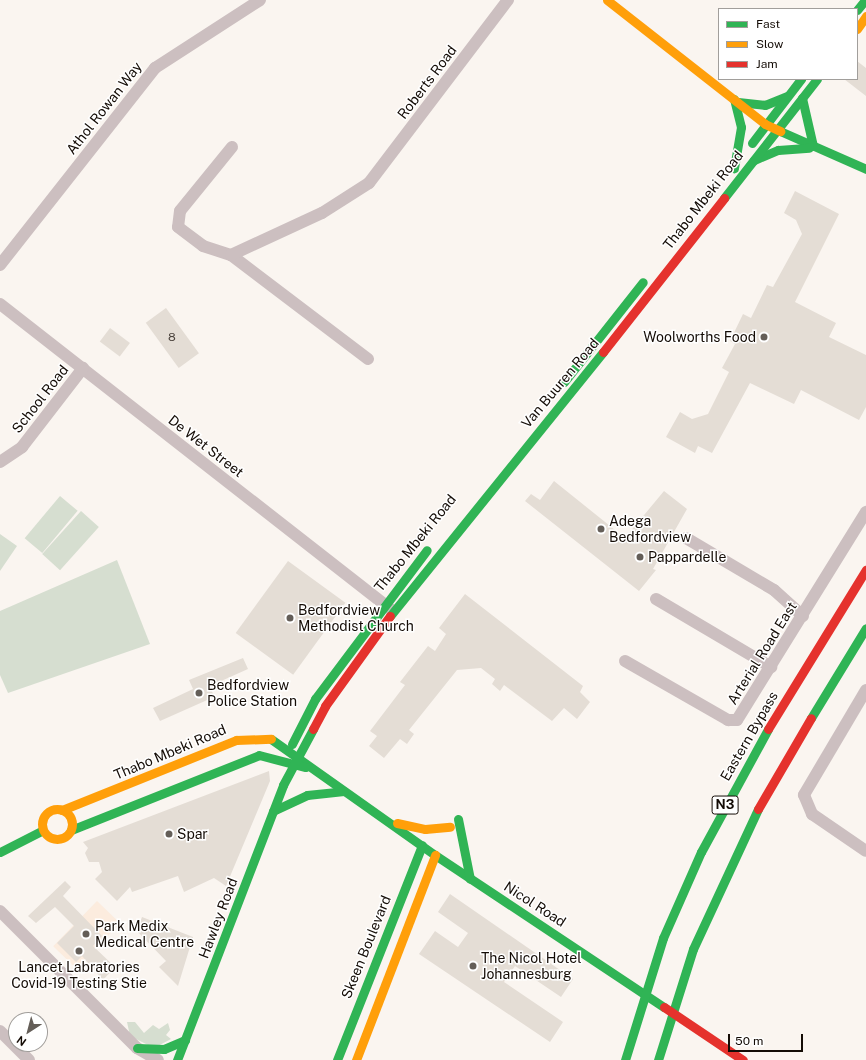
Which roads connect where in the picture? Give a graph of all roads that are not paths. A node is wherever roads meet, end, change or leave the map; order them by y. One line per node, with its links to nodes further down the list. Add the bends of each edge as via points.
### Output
1 (260, 0): 22 (street, Athol Rowan Way, via 154,68)
2 (508, 0): 21 (street, Roberts Road, via 369,183 322,213)
3 (607, 0): 12 (main road)
4 (865, 0): 5 (main road)
5 (858, 9)
6 (866, 16): 7 (main road)
7 (858, 27)
8 (800, 80): 10 (main road, Thabo Mbeki Road)
9 (816, 80): 11 (main road, Thabo Mbeki Road)
10 (789, 95): 12 (main road, via 765,105); 13 (main road, Thabo Mbeki Road)
11 (802, 98): 14 (main road, Thabo Mbeki Road); 16 (main road)
12 (736, 101): 13 (main road); 18 (main road, via 741,127)
13 (765, 124): 14 (main road); 18 (main road, Thabo Mbeki Road)
14 (776, 130): 16 (main road); 17 (main road, Thabo Mbeki Road)
15 (232, 147): 21 (street, via 180,210 176,221 195,242)
16 (815, 147): 17 (main road, via 778,150); 19 (main road)
17 (749, 163): 25 (main road, Thabo Mbeki Road)
18 (734, 168): 20 (main road, Thabo Mbeki Road)
19 (866, 169)
20 (716, 191)
21 (231, 255): 26 (street)
22 (0, 266)
23 (650, 273): 28 (main road, Van Buuren Road)
24 (0, 304): 27 (street, De Wet Street)
25 (614, 340): 29 (main road, Van Buuren Road)
26 (368, 359)
27 (84, 368): 30 (street, School Road, via 22,447); 36 (street, De Wet Street)
28 (558, 390)
29 (527, 444): 37 (main road, Thabo Mbeki Road)
30 (0, 462)
31 (866, 512): 38 (street, Arterial Road East)
32 (686, 538): 38 (street, via 774,590)
33 (432, 544): 36 (main road, Thabo Mbeki Road)
34 (866, 570): 78 (main road, Eastern Bypass / N3, via 771,723 701,852 663,938)
35 (656, 599): 41 (street)
36 (384, 604): 37 (street, De Wet Street); 43 (main road, Thabo Mbeki Road, via 315,699)
37 (393, 612): 47 (main road, Thabo Mbeki Road, via 309,734)
38 (803, 616): 41 (street, Arterial Road East)
39 (866, 628): 79 (main road, N3, via 766,792 729,866 693,949)
40 (625, 661): 41 (street, Arterial Road East, via 733,721 740,716)
41 (771, 668)
42 (866, 690): 64 (street, via 805,789 805,805 812,814)
43 (298, 730): 44 (main road, Thabo Mbeki Road); 46 (main road)
44 (267, 736): 45 (main road, Thabo Mbeki Road, via 249,737); 46 (main road)
45 (223, 746): 49 (main road); 54 (main road, Thabo Mbeki Road)
46 (289, 750): 47 (main road, Nicol Road); 48 (main road, Hawley Road)
47 (298, 755): 50 (main road, Hawley Road); 51 (main road, Nicol Road)
48 (284, 762): 49 (main road, via 259,755); 50 (main road, Nicol Road); 52 (main road, Hawley Road)
49 (230, 765): 61 (main road)
50 (293, 765): 51 (main road, Nicol Road); 52 (main road, Hawley Road)
51 (315, 769): 53 (main road, Nicol Road)
52 (283, 785): 55 (main road, Hawley Road)
53 (344, 791): 55 (main road, via 307,795); 58 (main road, Nicol Road)
54 (62, 810): 56 (main road, via 52,810); 61 (main road, via 70,816)
55 (273, 810): 71 (main road, Hawley Road)
56 (43, 818): 60 (main road); 62 (main road)
57 (458, 819): 67 (main road)
58 (389, 820): 59 (main road, via 425,829); 63 (main road, Nicol Road)
59 (450, 827)
60 (43, 830): 61 (main road, via 55,840 65,837); 65 (main road)
61 (71, 830)
62 (11, 834)
63 (422, 845): 66 (main road, Nicol Road); 73 (main road, Skeen Boulevard)
64 (866, 851)
65 (0, 852)
66 (435, 855): 67 (main road, Nicol Road); 68 (main road)
67 (473, 881): 68 (main road, via 444,874); 80 (main road, Nicol Road)
68 (423, 884): 74 (main road)
69 (0, 912): 72 (street)
70 (0, 1032): 75 (street)
71 (185, 1040): 72 (main road, via 164,1048); 77 (main road, Hawley Road)
72 (137, 1048): 76 (street)
73 (338, 1058): 74 (main road)
74 (357, 1058)
75 (29, 1060)
76 (158, 1060)
77 (177, 1060)
78 (625, 1060)
79 (658, 1060)
80 (743, 1060)

